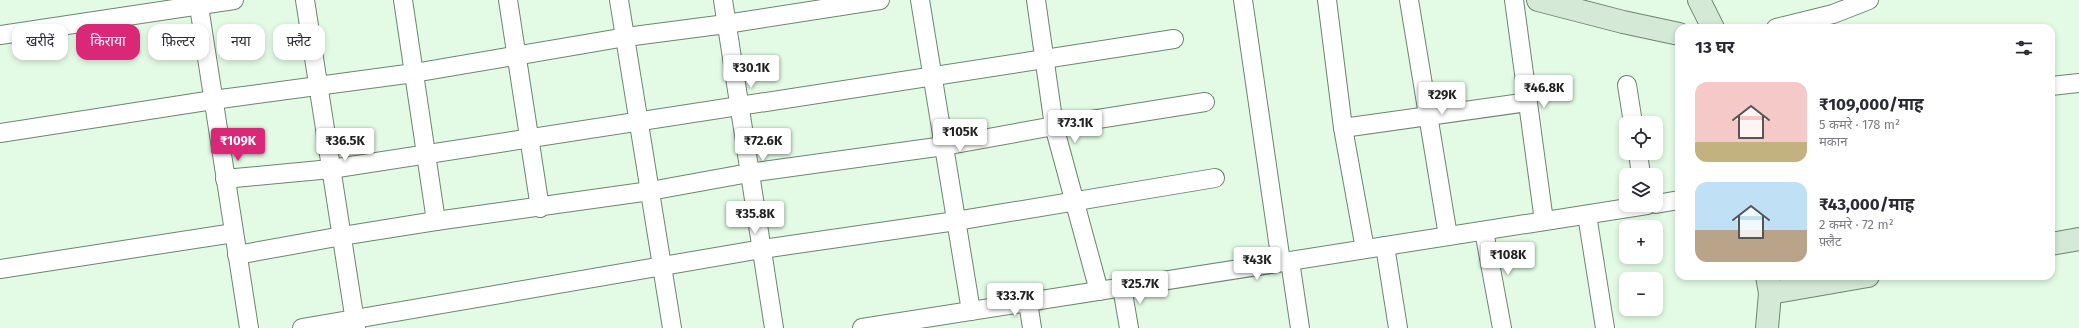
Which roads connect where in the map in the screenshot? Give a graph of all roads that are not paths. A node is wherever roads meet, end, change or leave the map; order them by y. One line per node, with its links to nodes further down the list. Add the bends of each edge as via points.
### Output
1 (234, 0): 17 (street)
2 (306, 0): 33 (street)
3 (403, 0): 28 (street)
4 (508, 0): 26 (street)
5 (619, 0): 24 (street)
6 (722, 0): 19 (street)
7 (880, 0): 19 (street)
8 (920, 0): 29 (street)
9 (1036, 0): 27 (street)
10 (1243, 0): 71 (street)
11 (1326, 0): 42 (street)
12 (1409, 0): 38 (street)
13 (1514, 0): 36 (street)
14 (1538, 0): 22 (street)
15 (1699, 0): 20 (street)
16 (1869, 0): 18 (street)
17 (198, 3): 23 (street); 34 (street)
18 (1834, 21): 21 (street)
19 (726, 24): 24 (street); 37 (street)
20 (1711, 24)
21 (1809, 24)
22 (1675, 33)
23 (0, 35)
24 (626, 37): 26 (street); 40 (street)
25 (1174, 38): 27 (street)
26 (516, 56): 28 (street); 44 (street)
27 (1044, 59): 29 (street); 41 (street)
28 (414, 73): 33 (street); 46 (street)
29 (933, 76): 37 (street); 45 (street)
30 (2079, 83): 32 (street)
31 (1627, 84): 39 (street)
32 (2055, 86)
33 (319, 87): 34 (street); 47 (street)
34 (213, 100): 43 (street); 50 (street)
35 (1205, 102): 41 (street)
36 (1528, 102): 38 (street); 60 (street)
37 (739, 106): 40 (street); 48 (street)
38 (1427, 116): 42 (street); 64 (street)
39 (1632, 116)
40 (639, 121): 44 (street); 51 (street)
41 (1054, 126): 45 (street); 52 (street)
42 (1343, 128): 69 (street)
43 (0, 133)
44 (530, 138): 46 (street); 55 (street)
45 (944, 146): 48 (street); 58 (street)
46 (426, 154): 47 (street); 59 (street)
47 (331, 169): 50 (street); 63 (street)
48 (749, 173): 51 (street); 68 (street)
49 (1214, 178): 52 (street)
50 (225, 179): 62 (street)
51 (650, 191): 55 (street); 72 (street)
52 (1074, 200): 58 (street); 77 (street)
53 (1675, 201): 54 (street)
54 (1663, 203)
55 (540, 208): 59 (street)
56 (1619, 209): 57 (street)
57 (1587, 214): 60 (street); 92 (street)
58 (956, 220): 68 (street); 79 (street)
59 (436, 221): 63 (street)
60 (1544, 221): 61 (street)
61 (1484, 231): 64 (street); 91 (street)
62 (234, 233): 70 (street); 73 (street)
63 (342, 236): 70 (street); 81 (street)
64 (1448, 236): 67 (street)
65 (2078, 243): 66 (street)
66 (2055, 244)
67 (1385, 246): 69 (street); 90 (street)
68 (762, 249): 72 (street); 85 (street)
69 (1364, 249): 71 (street)
70 (237, 255): 82 (street)
71 (1286, 262): 76 (street); 89 (street)
72 (662, 266): 81 (street); 84 (street)
73 (0, 269)
74 (1824, 280): 75 (street)
75 (1769, 285): 93 (street)
76 (1122, 287): 77 (street); 88 (street)
77 (1099, 291): 78 (street)
78 (1028, 302): 79 (street); 87 (street)
79 (971, 311): 80 (street)
80 (922, 323): 86 (street)
81 (355, 324): 83 (street)
82 (249, 328)
83 (302, 328)
84 (672, 328)
85 (774, 328)
86 (862, 328)
87 (1032, 328)
88 (1129, 328)
89 (1300, 328)
90 (1398, 328)
91 (1502, 328)
92 (1605, 328)
93 (1767, 328)

